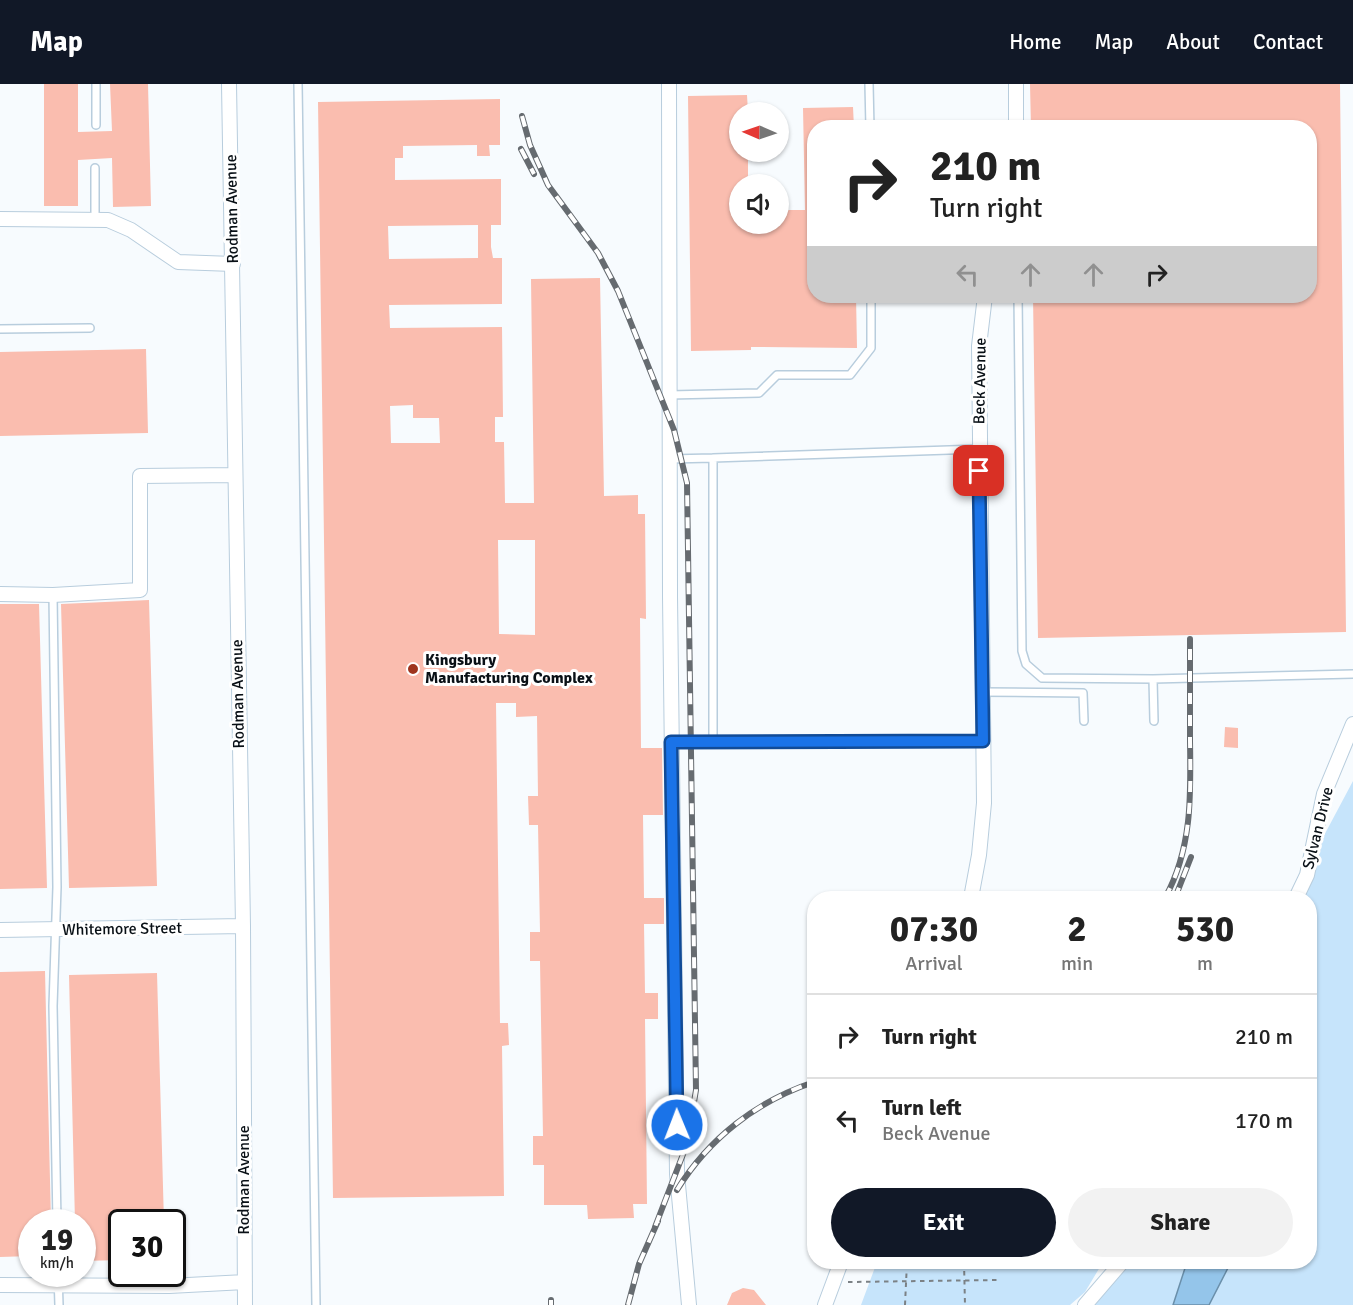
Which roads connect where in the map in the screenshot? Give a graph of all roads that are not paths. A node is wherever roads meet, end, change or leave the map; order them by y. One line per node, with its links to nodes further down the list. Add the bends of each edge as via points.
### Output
1 (96, 84): 9 (lane)
2 (229, 84): 13 (street, Rodman Avenue)
3 (298, 84): 50 (lane)
4 (669, 84): 19 (street)
5 (869, 84): 7 (lane)
6 (1016, 84): 8 (street)
7 (870, 120)
8 (1016, 120)
9 (96, 125)
10 (95, 168): 11 (lane)
11 (95, 218): 12 (street); 13 (street, via 131,230 178,262)
12 (0, 219)
13 (233, 264): 23 (street, Rodman Avenue)
14 (871, 303): 19 (lane, via 872,348 850,375 777,375 759,393)
15 (984, 303): 20 (street, Beck Avenue, via 979,346)
16 (1018, 303): 27 (lane, via 1022,651 1026,664 1042,678)
17 (90, 328): 18 (lane)
18 (0, 329)
19 (669, 395): 22 (street)
20 (979, 449): 21 (lane); 28 (street, Beck Avenue)
21 (713, 458): 22 (lane); 34 (lane)
22 (669, 459): 33 (street)
23 (235, 475): 25 (street, via 140,476 140,590); 37 (street, Rodman Avenue)
24 (0, 594): 25 (street)
25 (53, 595): 39 (lane, via 57,887)
26 (1353, 674): 27 (lane)
27 (1153, 679): 30 (lane)
28 (982, 693): 29 (lane, via 1083,693); 32 (street, Beck Avenue)
29 (1083, 721)
30 (1154, 721)
31 (1353, 724): 36 (street, Sylvan Drive, via 1324,794)
32 (983, 741): 34 (lane); 35 (street, Beck Avenue, via 984,803)
33 (671, 742): 34 (lane); 51 (street, via 677,1190)
34 (713, 743)
35 (971, 891)
36 (1299, 891)
37 (243, 926): 39 (street, Whitemore Street); 44 (street, Rodman Avenue)
38 (0, 930): 39 (street, Whitemore Street)
39 (53, 930): 40 (lane)
40 (57, 1209)
41 (838, 1269): 52 (street)
42 (1116, 1269): 53 (street)
43 (96, 1280): 44 (street)
44 (245, 1282): 49 (street, Rodman Avenue)
45 (18, 1283): 46 (street)
46 (0, 1285)
47 (58, 1287): 48 (lane)
48 (59, 1305)
49 (245, 1305)
50 (316, 1305)
51 (689, 1305)
52 (825, 1305)
53 (1085, 1305)

